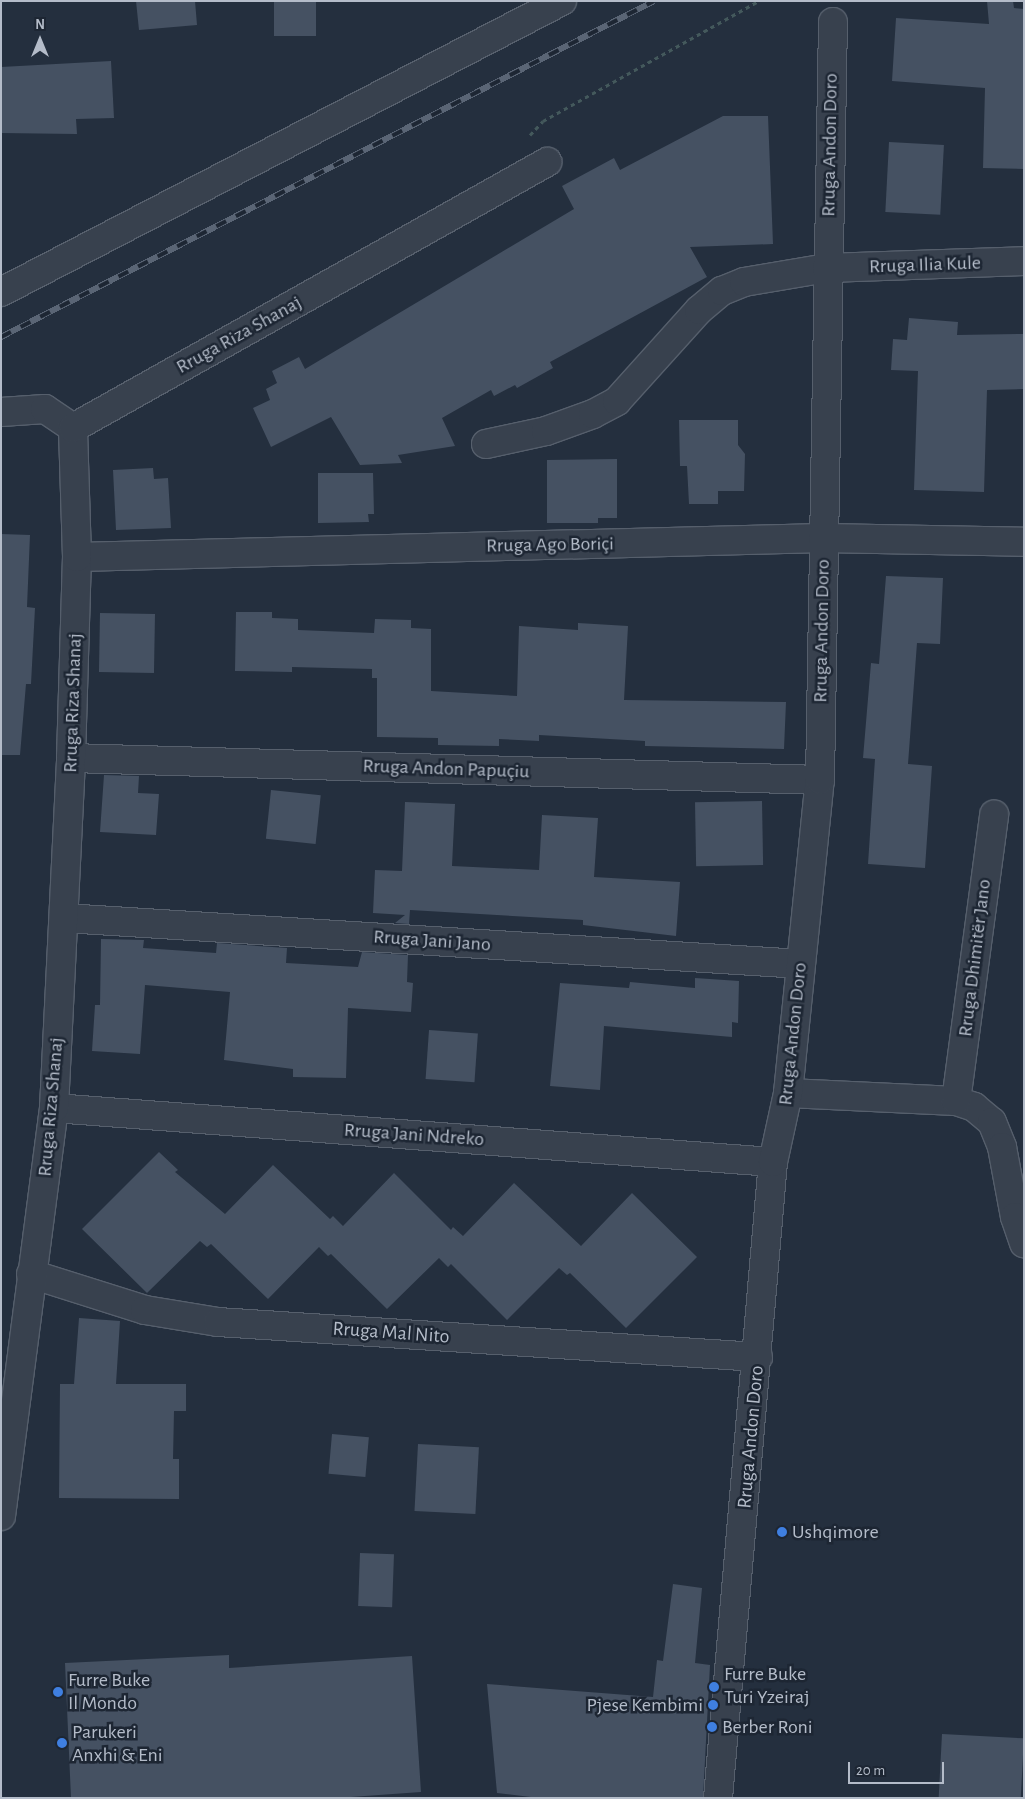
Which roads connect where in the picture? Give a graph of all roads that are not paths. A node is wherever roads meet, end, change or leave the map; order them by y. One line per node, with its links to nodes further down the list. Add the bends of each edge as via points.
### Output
1 (562, 1): 6 (street)
2 (833, 22): 5 (street, Rruga Andon Doro)
3 (547, 162): 8 (street, Rruga Riza Shanaj)
4 (1024, 261): 5 (street, Rruga Ilia Kule)
5 (827, 268): 9 (street, via 770,275 722,291 699,310 616,401 575,422); 10 (street, Rruga Andon Doro)
6 (1, 292)
7 (1, 412): 8 (street, via 45,409)
8 (73, 428): 12 (street, Rruga Riza Shanaj)
9 (486, 444)
10 (823, 538): 11 (street, Rruga Ago Boriçi); 12 (street, Rruga Ago Boriçi); 14 (street, Rruga Andon Doro)
11 (1024, 542)
12 (77, 557): 13 (street, Rruga Riza Shanaj)
13 (71, 758): 14 (street, Rruga Andon Papuçiu); 16 (street, Rruga Riza Shanaj)
14 (820, 780): 17 (street, Rruga Andon Doro)
15 (994, 815): 19 (street, Rruga Dhimitër Jano)
16 (64, 918): 17 (street, Rruga Jani Jano); 20 (street, Rruga Riza Shanaj)
17 (801, 964): 18 (street, Rruga Andon Doro)
18 (788, 1093): 19 (street); 21 (street, Rruga Andon Doro)
19 (956, 1101): 22 (street, via 974,1107 992,1122 1002,1147 1015,1217)
20 (54, 1108): 21 (street, Rruga Jani Ndreko); 23 (street, Rruga Riza Shanaj)
21 (773, 1162): 24 (street, Rruga Andon Doro)
22 (1024, 1243)
23 (31, 1274): 24 (street, Rruga Mal Nito, via 145,1310 218,1322); 25 (street, Rruga Riza Shanaj)
24 (758, 1357): 26 (street, Rruga Andon Doro)
25 (1, 1516)
26 (718, 1798)

